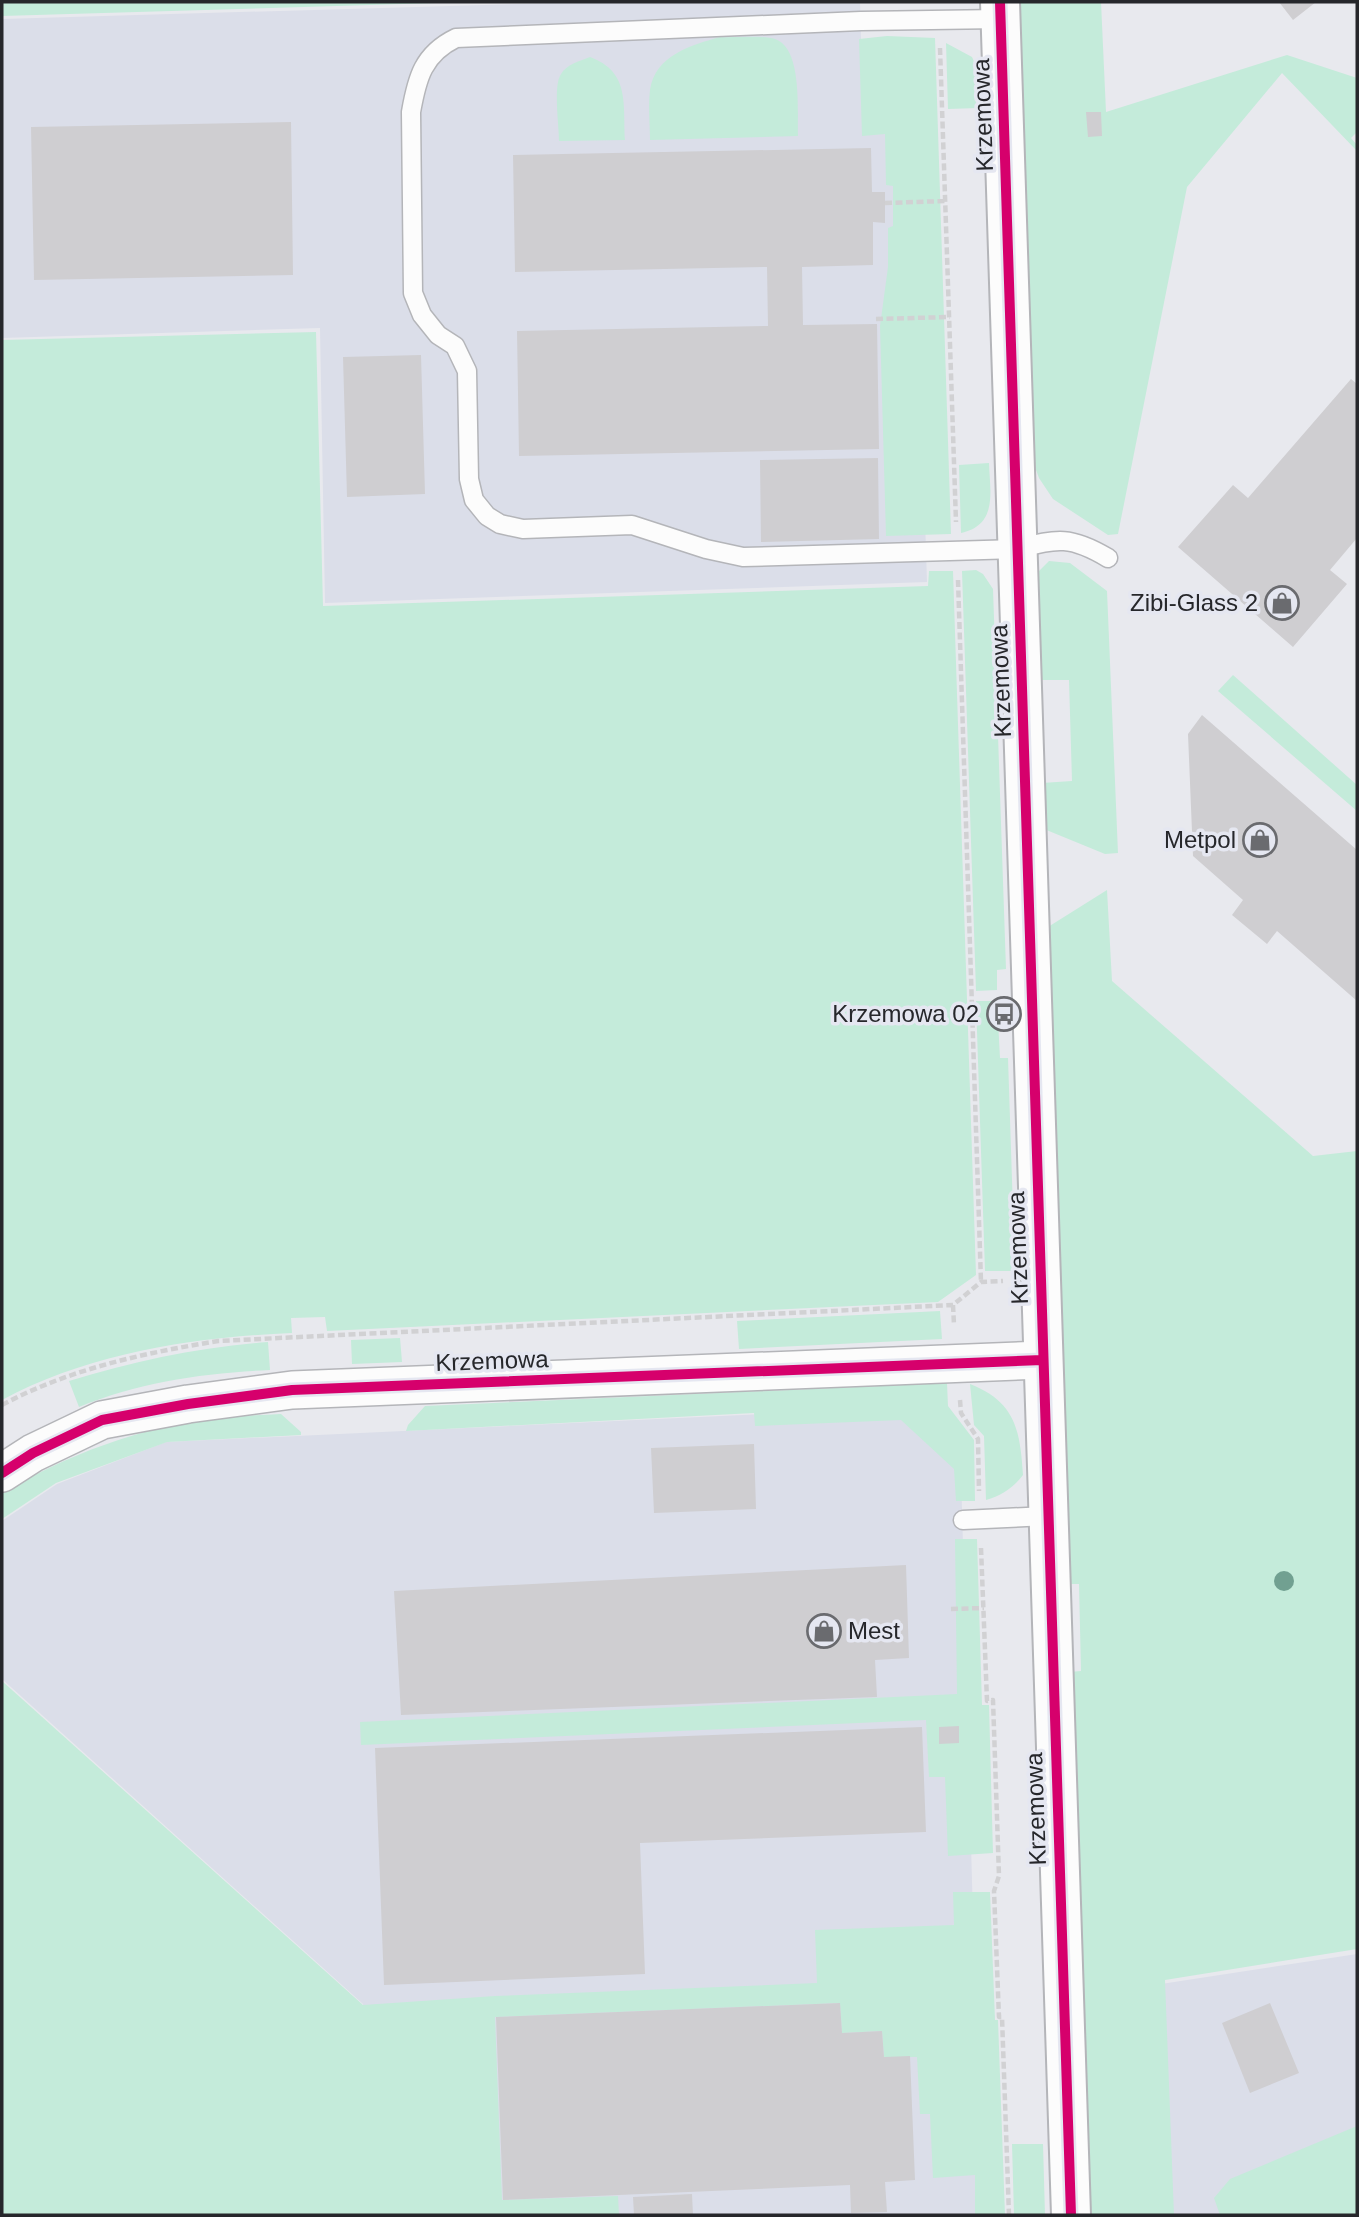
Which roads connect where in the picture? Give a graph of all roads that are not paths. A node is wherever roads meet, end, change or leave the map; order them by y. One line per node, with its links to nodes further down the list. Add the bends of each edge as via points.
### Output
1 (1001, 10): 2 (street, Krzemowa); 2 (lane, via 939,20 456,38 427,59 411,112 413,293 422,315 438,335 455,346 467,371 469,480 474,500 500,524 523,529 632,525 743,557)
2 (1018, 549): 3 (lane, via 1049,540 1073,541); 4 (street, Krzemowa)
3 (1108, 558)
4 (1042, 1360): 5 (street, Krzemowa, via 292,1390 102,1420); 6 (street, Krzemowa)
5 (2, 1473)
6 (1047, 1516): 7 (lane); 8 (street, Krzemowa)
7 (971, 1520)
8 (1071, 2215)

